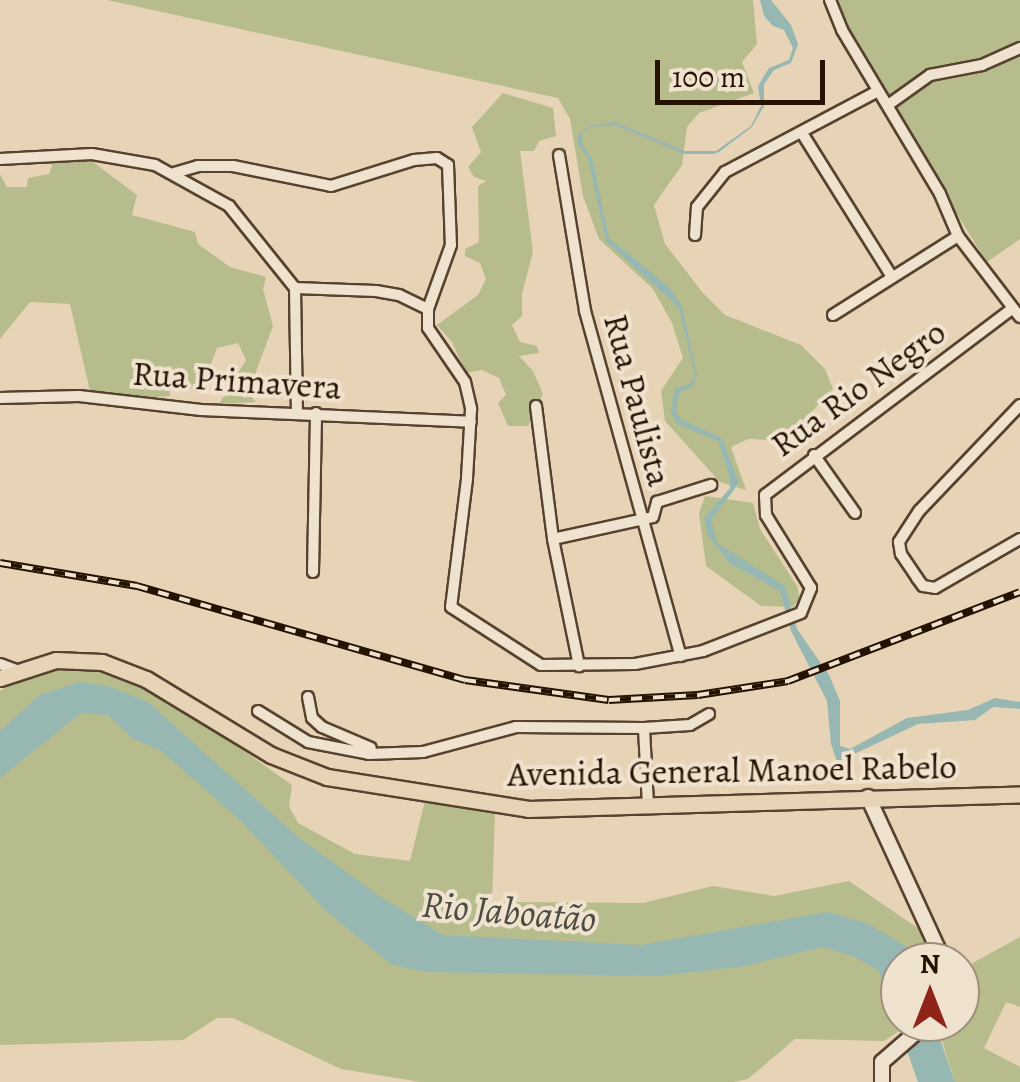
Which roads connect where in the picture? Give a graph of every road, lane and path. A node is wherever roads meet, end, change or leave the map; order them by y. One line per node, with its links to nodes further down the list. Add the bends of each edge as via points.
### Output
1 (830, 0): 3 (street)
2 (1020, 48): 4 (street, via 982,66 930,75)
3 (878, 92): 4 (street); 5 (street)
4 (888, 105): 10 (street)
5 (802, 134): 9 (street, via 725,172 696,207); 11 (street)
6 (559, 155): 25 (street, Rua Paulista, via 582,299)
7 (0, 158): 8 (street, via 102,155)
8 (174, 173): 12 (street, via 229,206); 13 (street, via 232,166 331,186 437,158 448,165 452,246)
9 (695, 235)
10 (958, 236): 11 (street); 14 (street)
11 (892, 276): 15 (street)
12 (295, 288): 13 (street, via 376,291); 19 (street)
13 (428, 309): 21 (street, via 431,336 464,382)
14 (1016, 313): 22 (street, Rua Rio Negro)
15 (833, 315)
16 (0, 398): 19 (street, Rua Primavera, via 79,396 201,410)
17 (1020, 404): 27 (street, via 919,511 899,542 923,586 935,588)
18 (536, 406): 26 (street)
19 (297, 412): 20 (street, Rua Primavera)
20 (316, 413): 21 (street, Rua Primavera); 28 (street)
21 (470, 422): 31 (street, Rua Rio Negro, via 451,607 536,664)
22 (814, 455): 24 (street); 29 (street, Rua Rio Negro, via 764,495 766,515 811,588 808,605 783,622)
23 (711, 484): 25 (street, via 662,500 653,517)
24 (855, 513)
25 (641, 519): 26 (street); 29 (street, Rua Paulista)
26 (553, 539): 31 (street)
27 (1020, 539)
28 (313, 572)
29 (681, 656): 31 (street, Rua Rio Negro)
30 (0, 664): 32 (street)
31 (579, 666)
32 (19, 671): 33 (main road, Avenida General Manoel Rabelo); 41 (main road, Avenida General Manoel Rabelo, via 70,658 102,662 146,678 271,755 327,777 528,809)
33 (0, 678)
34 (308, 697): 38 (street, via 312,718 338,738)
35 (258, 712): 38 (street, via 308,742)
36 (709, 714): 37 (street, via 690,725)
37 (644, 728): 38 (street, via 516,726); 41 (street)
38 (405, 754)
39 (1020, 794): 40 (main road, Avenida General Manoel Rabelo)
40 (868, 798): 41 (main road, Avenida General Manoel Rabelo); 42 (street)
41 (648, 804)
42 (935, 942)
43 (909, 1042): 44 (street, via 882,1062)
44 (882, 1082)

